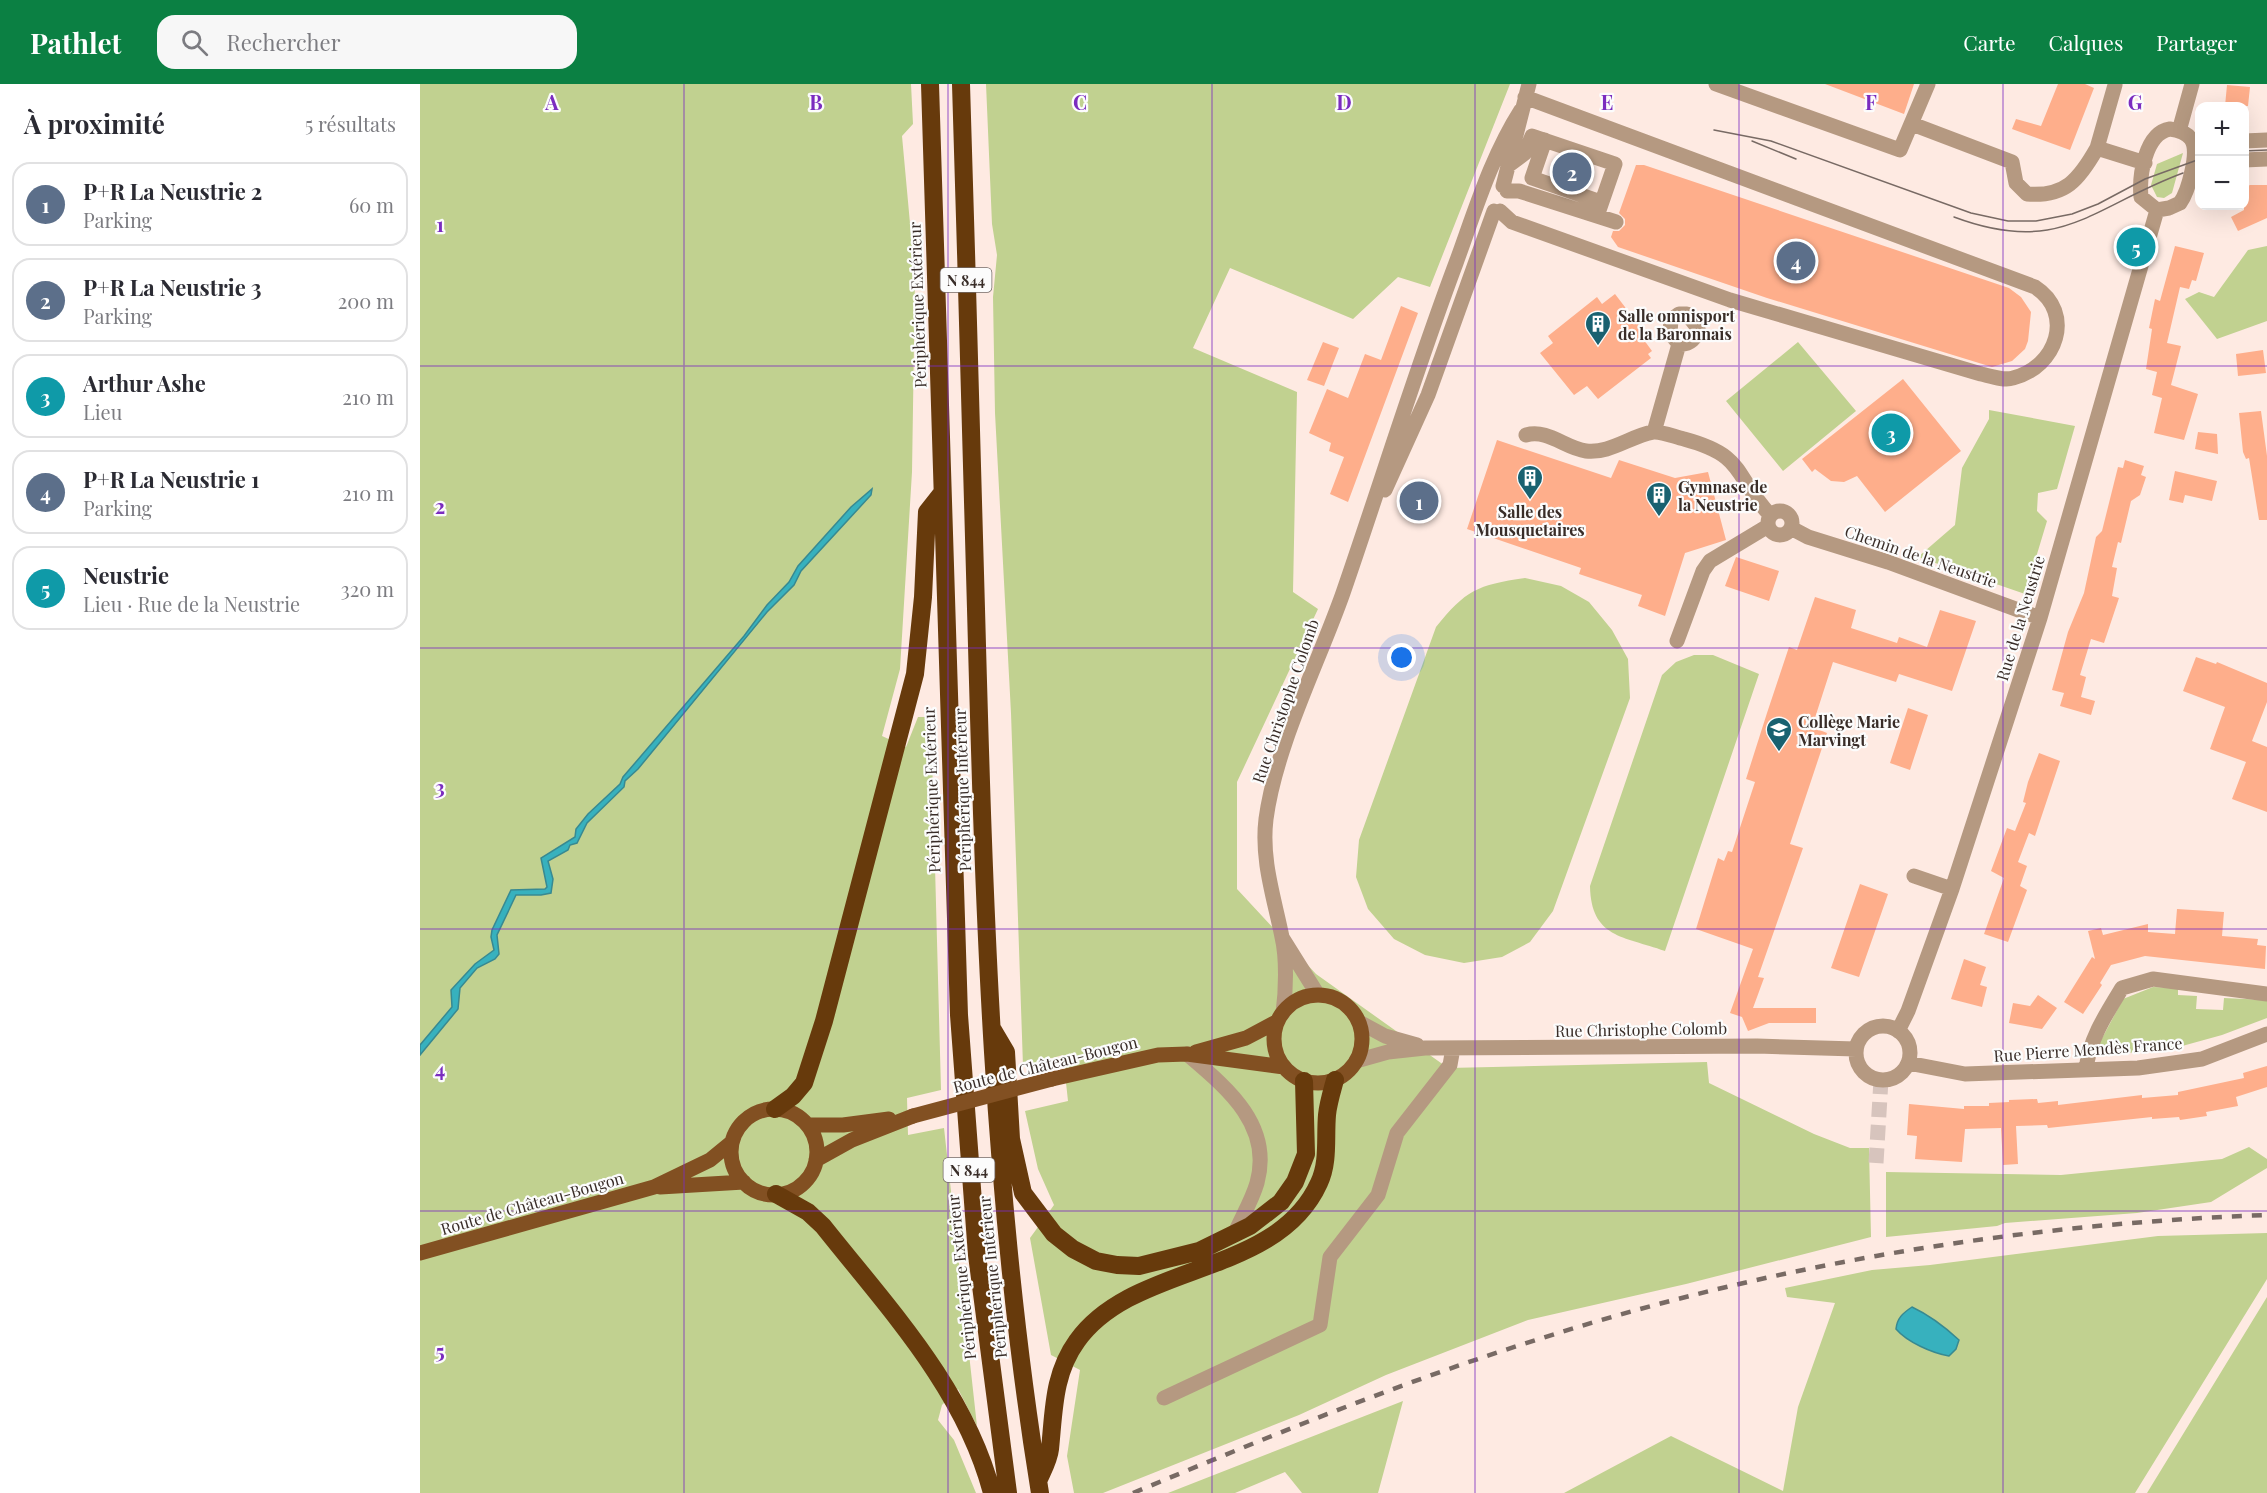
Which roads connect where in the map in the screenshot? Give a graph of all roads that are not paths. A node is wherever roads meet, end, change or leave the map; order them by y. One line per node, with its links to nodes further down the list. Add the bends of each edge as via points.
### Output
1 (930, 84): 29 (highway, Périphérique Extérieur / N 844)
2 (961, 84): 41 (highway, Périphérique Intérieur / N 844)
3 (1716, 84): 8 (street, via 1900,150)
4 (1928, 84): 8 (street)
5 (2192, 84): 9 (street)
6 (2115, 85): 14 (street)
7 (1525, 97): 18 (street); 21 (street, Rue Christophe Colomb); 24 (street, via 2035,286 2048,295 2058,312 2052,348 2043,362 2020,376 2010,379 1981,374 1730,300 1512,222)
8 (1912, 124): 14 (street, via 2012,162 2016,183 2027,194 2044,195 2077,180)
9 (2179, 130): 13 (street); 17 (street, via 2156,135)
10 (1545, 140): 18 (street, via 1532,136 1525,153); 22 (street, via 1532,178); 22 (street, via 1615,164)
11 (2267, 140): 12 (street)
12 (2249, 141)
13 (2195, 142)
14 (2097, 148): 17 (street)
15 (2267, 159): 16 (street)
16 (2249, 160)
17 (2145, 163): 23 (street, via 2141,197)
18 (1509, 165): 20 (street)
19 (2195, 169): 23 (street, via 2180,203)
20 (1505, 188): 21 (street, via 1497,184); 22 (street); 24 (street, via 1508,202)
21 (1481, 193): 24 (street, via 1485,207); 31 (street, Rue Christophe Colomb, via 1410,387)
22 (1599, 209): 25 (street)
23 (2157, 210): 32 (street, Rue de la Neustrie)
24 (1497, 211): 31 (street, Rue Christophe Colomb, via 1428,395)
25 (1616, 222)
26 (1679, 344): 27 (street)
27 (1654, 432): 28 (street, via 1587,451 1536,432); 30 (street, via 1719,451 1730,459)
28 (1526, 435)
29 (942, 493): 54 (highway, via 927,512 915,674 824,1021 804,1083); 67 (highway, Périphérique Extérieur / N 844, via 965,1120 985,1327)
30 (1769, 520): 32 (street, Chemin de la Neustrie, via 1777,535 1791,528); 33 (street, via 1710,561)
31 (1357, 550): 36 (street, Rue Christophe Colomb, via 1283,754 1266,821 1267,870)
32 (2040, 618): 35 (street, Rue de la Neustrie)
33 (1677, 641)
34 (1914, 876): 35 (street)
35 (1952, 889): 42 (street, Rue de la Neustrie)
36 (1283, 939): 38 (street, Rue Christophe Colomb); 39 (street, Rue Christophe Colomb, via 1286,991)
37 (2267, 994): 51 (street, via 2153,979 2122,988 2093,1042)
38 (1318, 995): 39 (main road, via 1299,1000); 40 (main road, via 1341,1002)
39 (1281, 1017): 47 (main road, Route de Château-Bougon, via 1246,1038); 50 (main road, via 1274,1035)
40 (1359, 1022): 44 (street, Rue Christophe Colomb, via 1385,1036); 48 (main road, via 1362,1042)
41 (990, 1025): 62 (highway, via 1006,1052 1011,1139 1023,1193 1054,1234 1096,1261 1139,1266 1199,1251); 65 (highway, Périphérique Intérieur / N 844, via 1007,1244)
42 (1898, 1032): 46 (street, via 1875,1028 1861,1037); 49 (street, via 1909,1047)
43 (2267, 1034): 51 (street, Rue Pierre Mendès France, via 2202,1059)
44 (1425, 1048): 45 (street, Rue Christophe Colomb); 48 (street, Rue Christophe Colomb)
45 (1453, 1048): 46 (street, Rue Christophe Colomb); 64 (street, via 1450,1065 1396,1133 1378,1195 1330,1257 1320,1325)
46 (1856, 1049): 49 (street, via 1859,1066 1875,1079 1895,1078)
47 (1187, 1054): 50 (main road, Route de Château-Bougon); 55 (main road, Route de Château-Bougon, bridge, via 1158,1055); 62 (street, via 1225,1086 1244,1109 1258,1137 1257,1183)
48 (1356, 1061): 52 (main road)
49 (1908, 1063): 51 (street, Rue Pierre Mendès France, via 1965,1074)
50 (1284, 1067): 53 (main road)
51 (2086, 1070)
52 (1335, 1080): 53 (main road); 65 (highway, via 1327,1113 1327,1154 1320,1182 1292,1222 1277,1234 1109,1310 1077,1340 1056,1384 1050,1451)
53 (1304, 1081): 62 (highway, via 1306,1154 1295,1182 1281,1202)
54 (775, 1109): 56 (main road, via 795,1114); 57 (main road, via 747,1118)
55 (913, 1116): 56 (main road, Route de Château-Bougon); 58 (main road, Route de Château-Bougon, via 852,1140)
56 (808, 1125): 58 (main road, via 816,1142)
57 (732, 1142): 59 (main road, via 734,1166); 60 (main road, Route de Château-Bougon, via 710,1160)
58 (816, 1160): 61 (main road, via 800,1186)
59 (744, 1182): 60 (main road, Route de Château-Bougon); 61 (main road, via 757,1191)
60 (654, 1187): 63 (main road, Route de Château-Bougon)
61 (776, 1194): 66 (highway, via 808,1212 823,1226 930,1364 979,1451)
62 (1235, 1233)
63 (420, 1253)
64 (1164, 1398)
65 (1039, 1487)
66 (992, 1493)
67 (1008, 1493)

